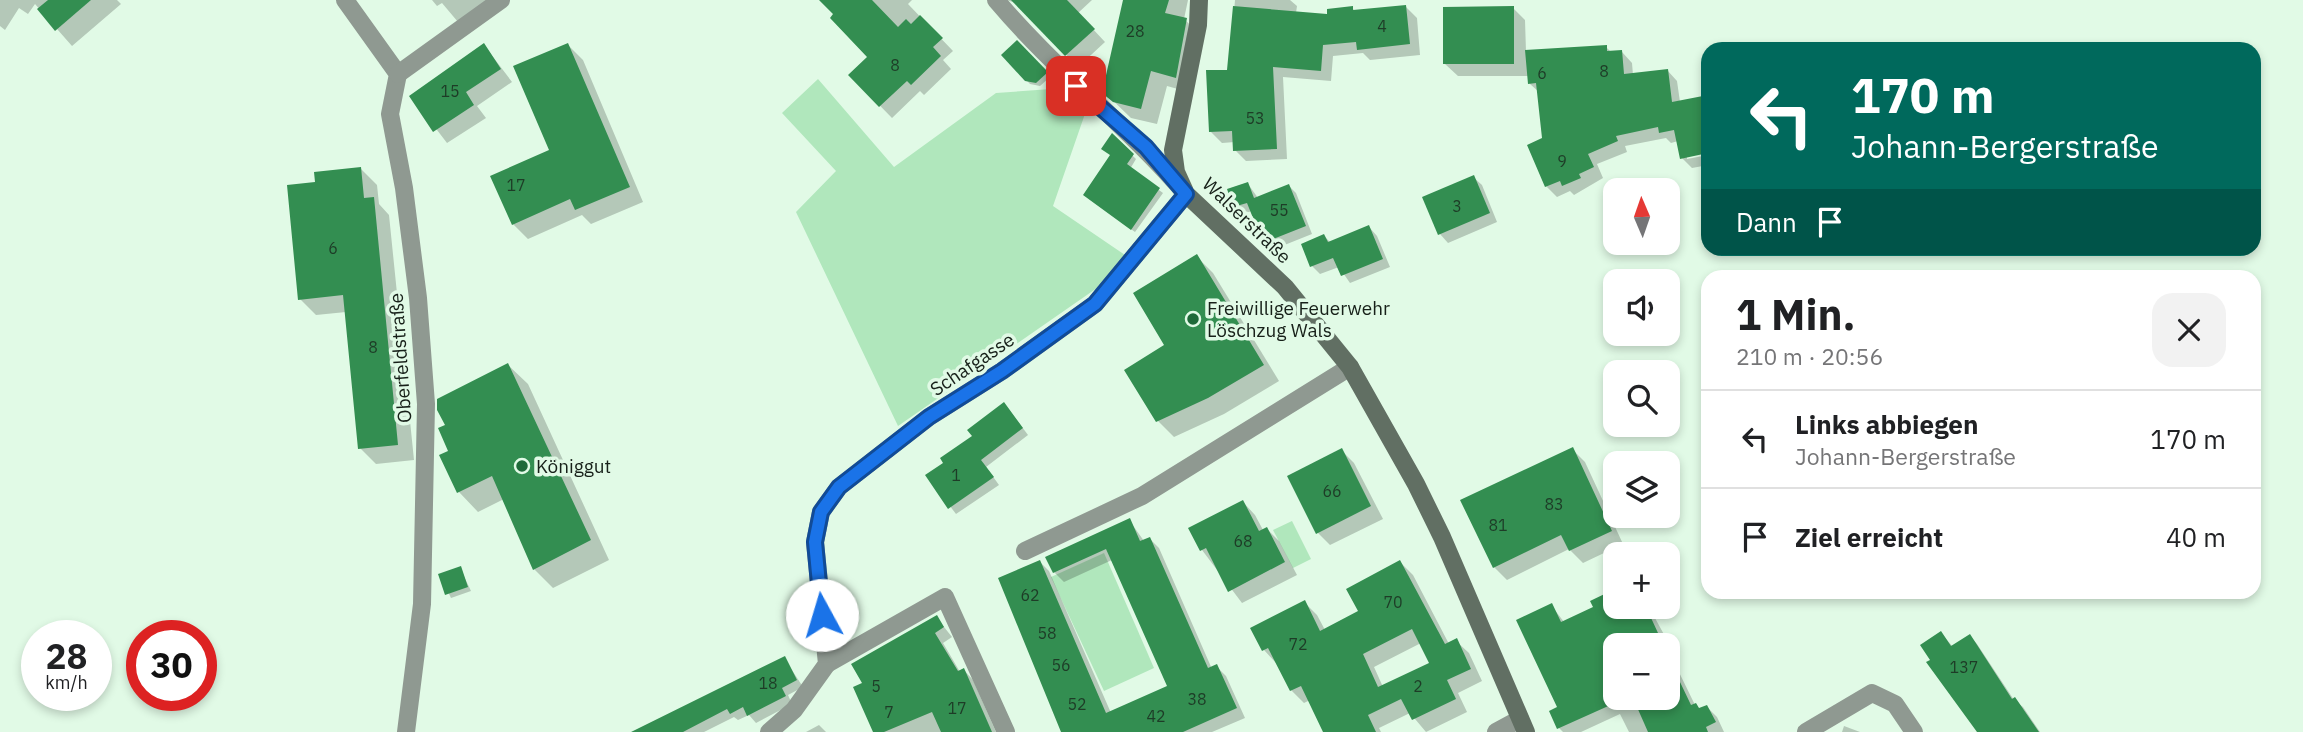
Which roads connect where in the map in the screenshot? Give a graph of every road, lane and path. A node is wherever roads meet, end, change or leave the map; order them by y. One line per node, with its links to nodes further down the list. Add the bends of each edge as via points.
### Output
1 (345, 0): 5 (street)
2 (502, 0): 5 (street)
3 (996, 0): 6 (street, via 1033,44 1146,147)
4 (1199, 0): 6 (street, Walserstraße, via 1173,150)
5 (398, 74): 11 (street, Oberfeldstraße, via 390,114 418,298 426,404 422,604)
6 (1186, 194): 7 (street, Walserstraße, via 1285,287); 9 (street, Schafgasse, via 1095,304 929,417 839,487 821,512 815,542)
7 (1350, 367): 8 (street, via 1142,496); 10 (street, Walserstraße, via 1437,526)
8 (1025, 551)
9 (827, 664): 12 (street, via 794,710); 13 (street, via 945,597)
10 (1523, 726): 14 (street)
11 (406, 732)
12 (769, 732)
13 (1006, 732)
14 (1496, 732)
15 (1806, 732): 16 (street, via 1872,693 1895,704)
16 (1914, 732)

